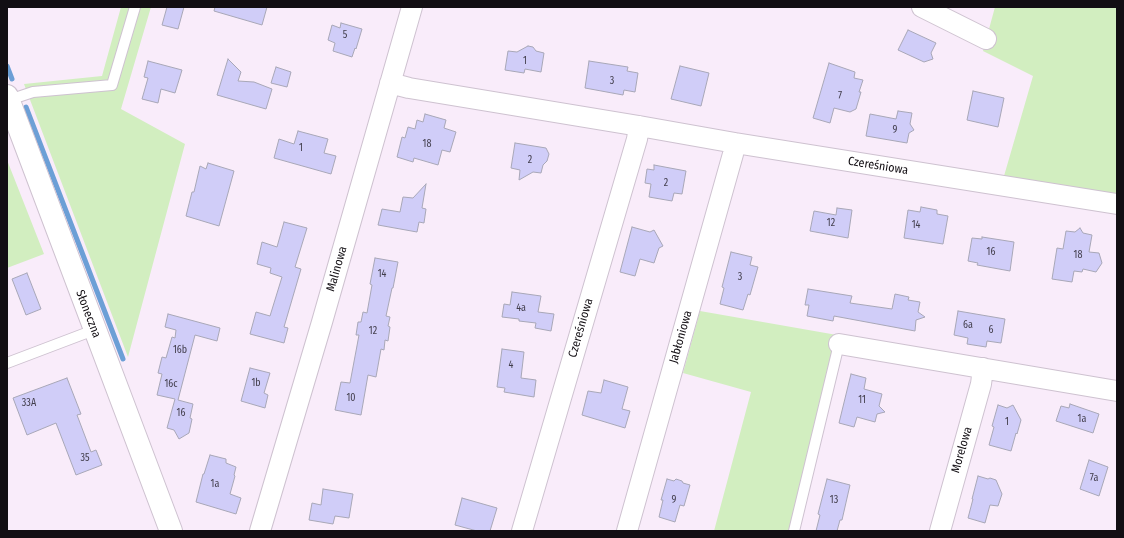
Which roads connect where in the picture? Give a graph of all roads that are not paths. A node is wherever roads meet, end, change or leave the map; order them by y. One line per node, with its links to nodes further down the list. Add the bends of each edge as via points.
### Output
1 (135, 7): 6 (lane, via 112,85 33,92)
2 (412, 7): 5 (street, Malinowa)
3 (922, 7): 4 (street)
4 (986, 38)
5 (390, 83): 7 (street, Czereśniowa); 16 (street, Malinowa)
6 (8, 99): 10 (street, Słoneczna)
7 (639, 126): 8 (street, Czereśniowa); 17 (street, Czereśniowa)
8 (735, 143): 9 (street, Czereśniowa); 18 (street, Jabłoniowa)
9 (1117, 204)
10 (94, 330): 12 (lane); 15 (street, Słoneczna)
11 (838, 344): 13 (street); 19 (lane)
12 (7, 363)
13 (983, 368): 14 (street); 20 (street, Morelowa, via 981,384)
14 (1117, 391)
15 (170, 531)
16 (260, 531)
17 (522, 531)
18 (627, 531)
19 (794, 531)
20 (940, 531)

